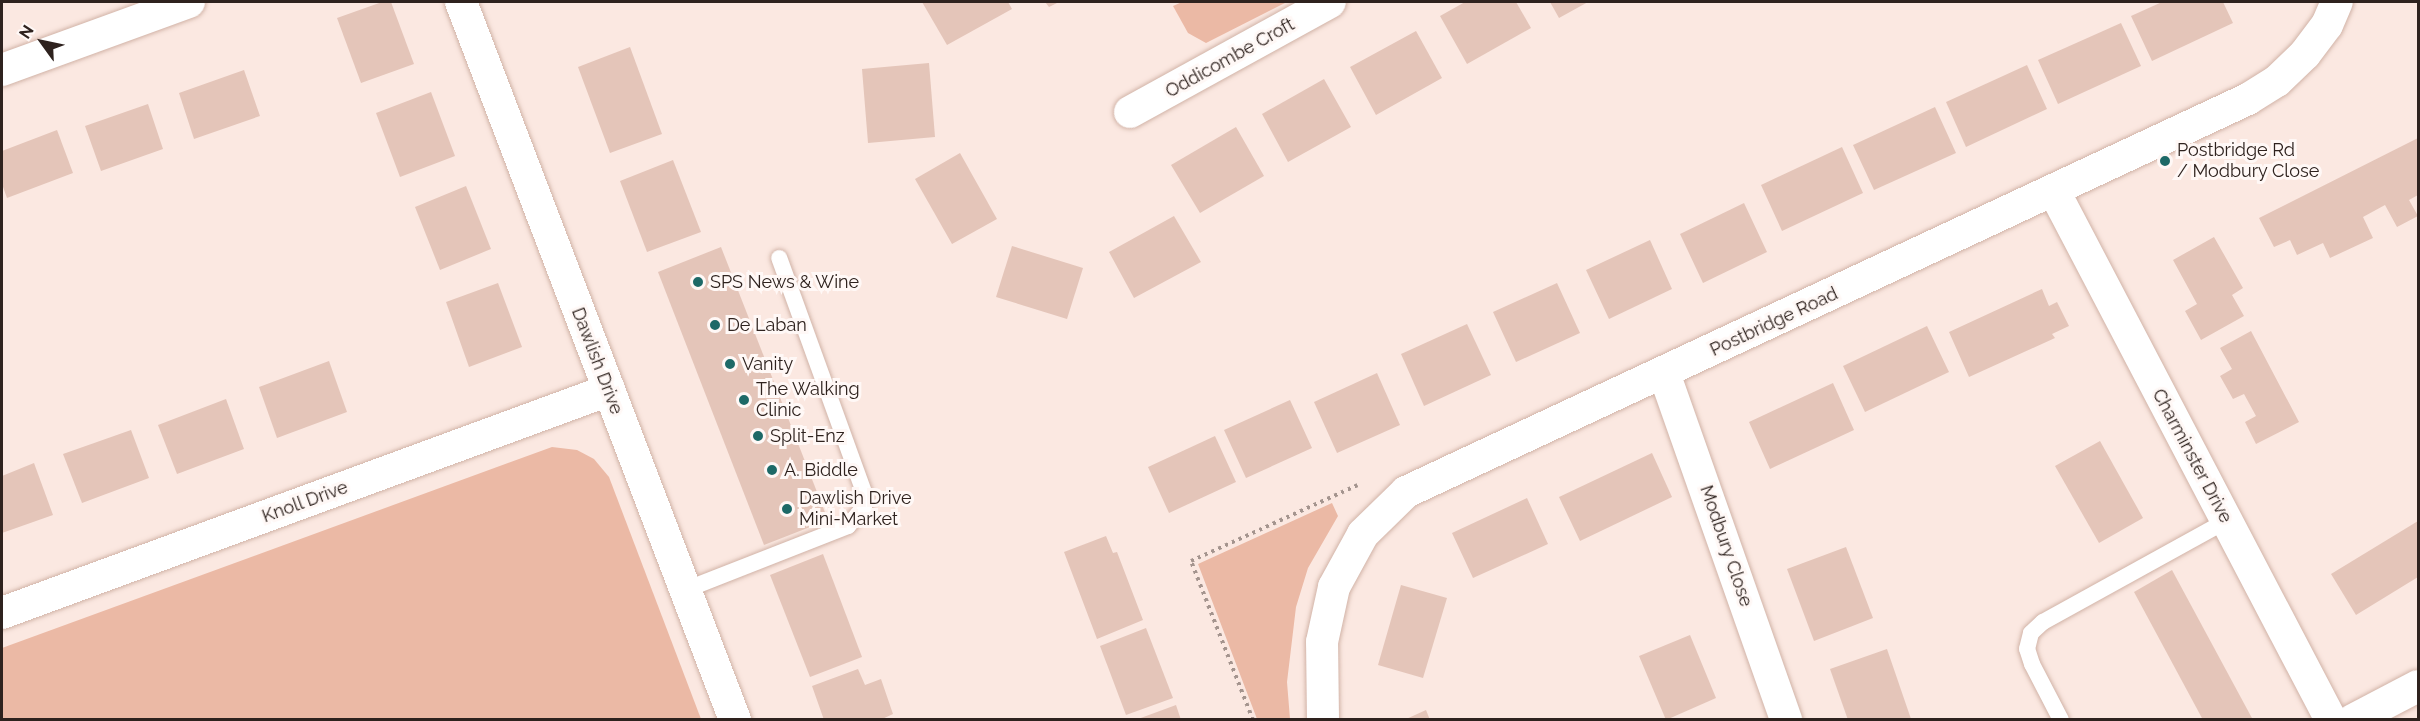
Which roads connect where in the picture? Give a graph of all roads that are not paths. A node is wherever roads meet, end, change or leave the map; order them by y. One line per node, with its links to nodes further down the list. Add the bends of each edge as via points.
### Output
1 (189, 2): 5 (street)
2 (462, 2): 10 (street, Dawlish Drive)
3 (1330, 2): 6 (street, Oddicombe Croft)
4 (2337, 2): 7 (street, Postbridge Road, via 2305,54 2262,92)
5 (2, 70)
6 (1130, 112)
7 (2055, 193): 9 (street, Postbridge Road); 11 (street, Charminster Drive)
8 (779, 258): 12 (lane, via 865,495 864,507 848,526)
9 (1664, 373): 16 (street, Postbridge Road, via 1406,492 1363,534 1334,587 1322,642); 17 (street, Modbury Close)
10 (609, 390): 12 (street, Dawlish Drive); 13 (street, Knoll Drive)
11 (2226, 521): 18 (lane, via 2043,622 2031,633 2026,649); 19 (street, Charminster Drive)
12 (685, 590): 15 (street, Dawlish Drive)
13 (2, 613)
14 (2418, 686): 20 (street)
15 (735, 720)
16 (1323, 720)
17 (1786, 720)
18 (2061, 720)
19 (2331, 720)
20 (2353, 720)

